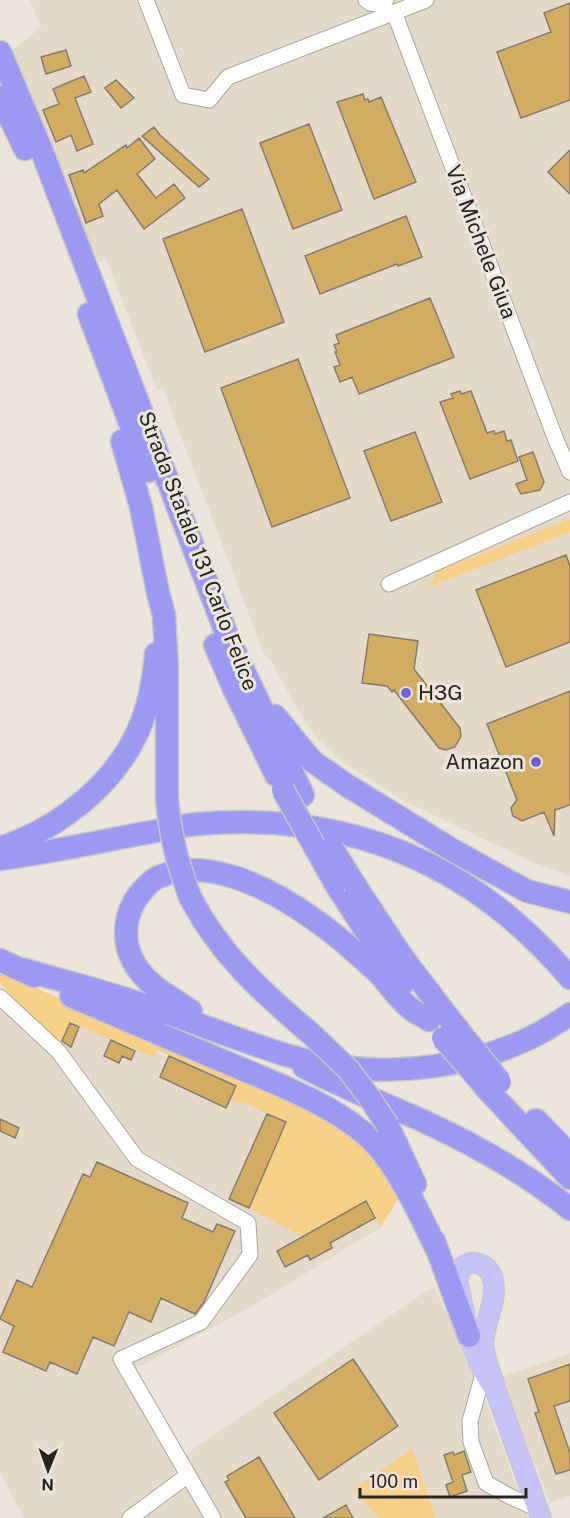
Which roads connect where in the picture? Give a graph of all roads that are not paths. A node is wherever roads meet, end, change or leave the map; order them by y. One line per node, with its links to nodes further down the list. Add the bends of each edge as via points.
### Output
1 (146, 0): 4 (street, via 183,95 209,100 228,77)
2 (366, 0): 4 (street)
3 (426, 0): 4 (street)
4 (390, 6): 9 (street, Via Michele Giua)
5 (0, 52): 8 (highway, Strada Statale 131 Carlo Felice)
6 (0, 97): 7 (highway, Strada Statale 131 Carlo Felice, via 50,212)
7 (110, 370): 12 (highway, via 116,423 141,507); 13 (highway, Strada Statale 131 Carlo Felice, via 234,690)
8 (140, 404): 13 (highway, Strada Statale 131 Carlo Felice, via 228,638); 16 (highway, via 171,460 267,703 312,761 526,891)
9 (570, 472)
10 (570, 502): 11 (street)
11 (389, 584)
12 (158, 593): 14 (highway, via 154,673 145,713 126,751 80,805 43,830); 31 (highway, bridge, via 164,615 167,669 167,800 174,851 190,897 215,940 245,975 348,1069 388,1126)
13 (293, 793): 24 (highway, Strada Statale 131 Carlo Felice, bridge, via 345,884 403,957)
14 (0, 848)
15 (0, 859): 20 (highway, via 205,824 249,821 356,836 442,870 481,894 520,925)
16 (570, 902)
17 (0, 944): 22 (highway)
18 (0, 960): 19 (highway)
19 (21, 969): 22 (highway); 31 (highway, via 61,992 332,1110 366,1134 381,1152 413,1201)
20 (570, 978)
21 (0, 997): 35 (street, via 58,1051 137,1159 248,1223 250,1255 201,1322 121,1359)
22 (141, 1004): 25 (highway)
23 (570, 1014): 26 (highway, via 514,1045 474,1058 429,1066 330,1065)
24 (442, 1028): 25 (highway, via 409,1008 384,979 337,937 270,891 208,871 159,876 139,894 127,919 125,932 130,955 152,986); 27 (highway, Strada Statale 131 Carlo Felice, bridge)
25 (222, 1032): 26 (highway)
26 (266, 1047): 30 (highway, via 335,1084 475,1148)
27 (492, 1084): 28 (highway, Strada Statale 131 Carlo Felice); 29 (highway, Strada Statale 131 Carlo Felice)
28 (570, 1155)
29 (570, 1179)
30 (570, 1209)
31 (439, 1254): 32 (highway)
32 (469, 1335): 33 (main road); 34 (main road, via 458,1277 463,1267 478,1263 488,1268 494,1283 483,1345)
33 (483, 1374): 34 (main road); 36 (street, via 470,1421 471,1442 486,1483)
34 (496, 1391): 36 (main road)
35 (188, 1475): 37 (street); 38 (street)
36 (540, 1514)
37 (130, 1518)
38 (213, 1518)

